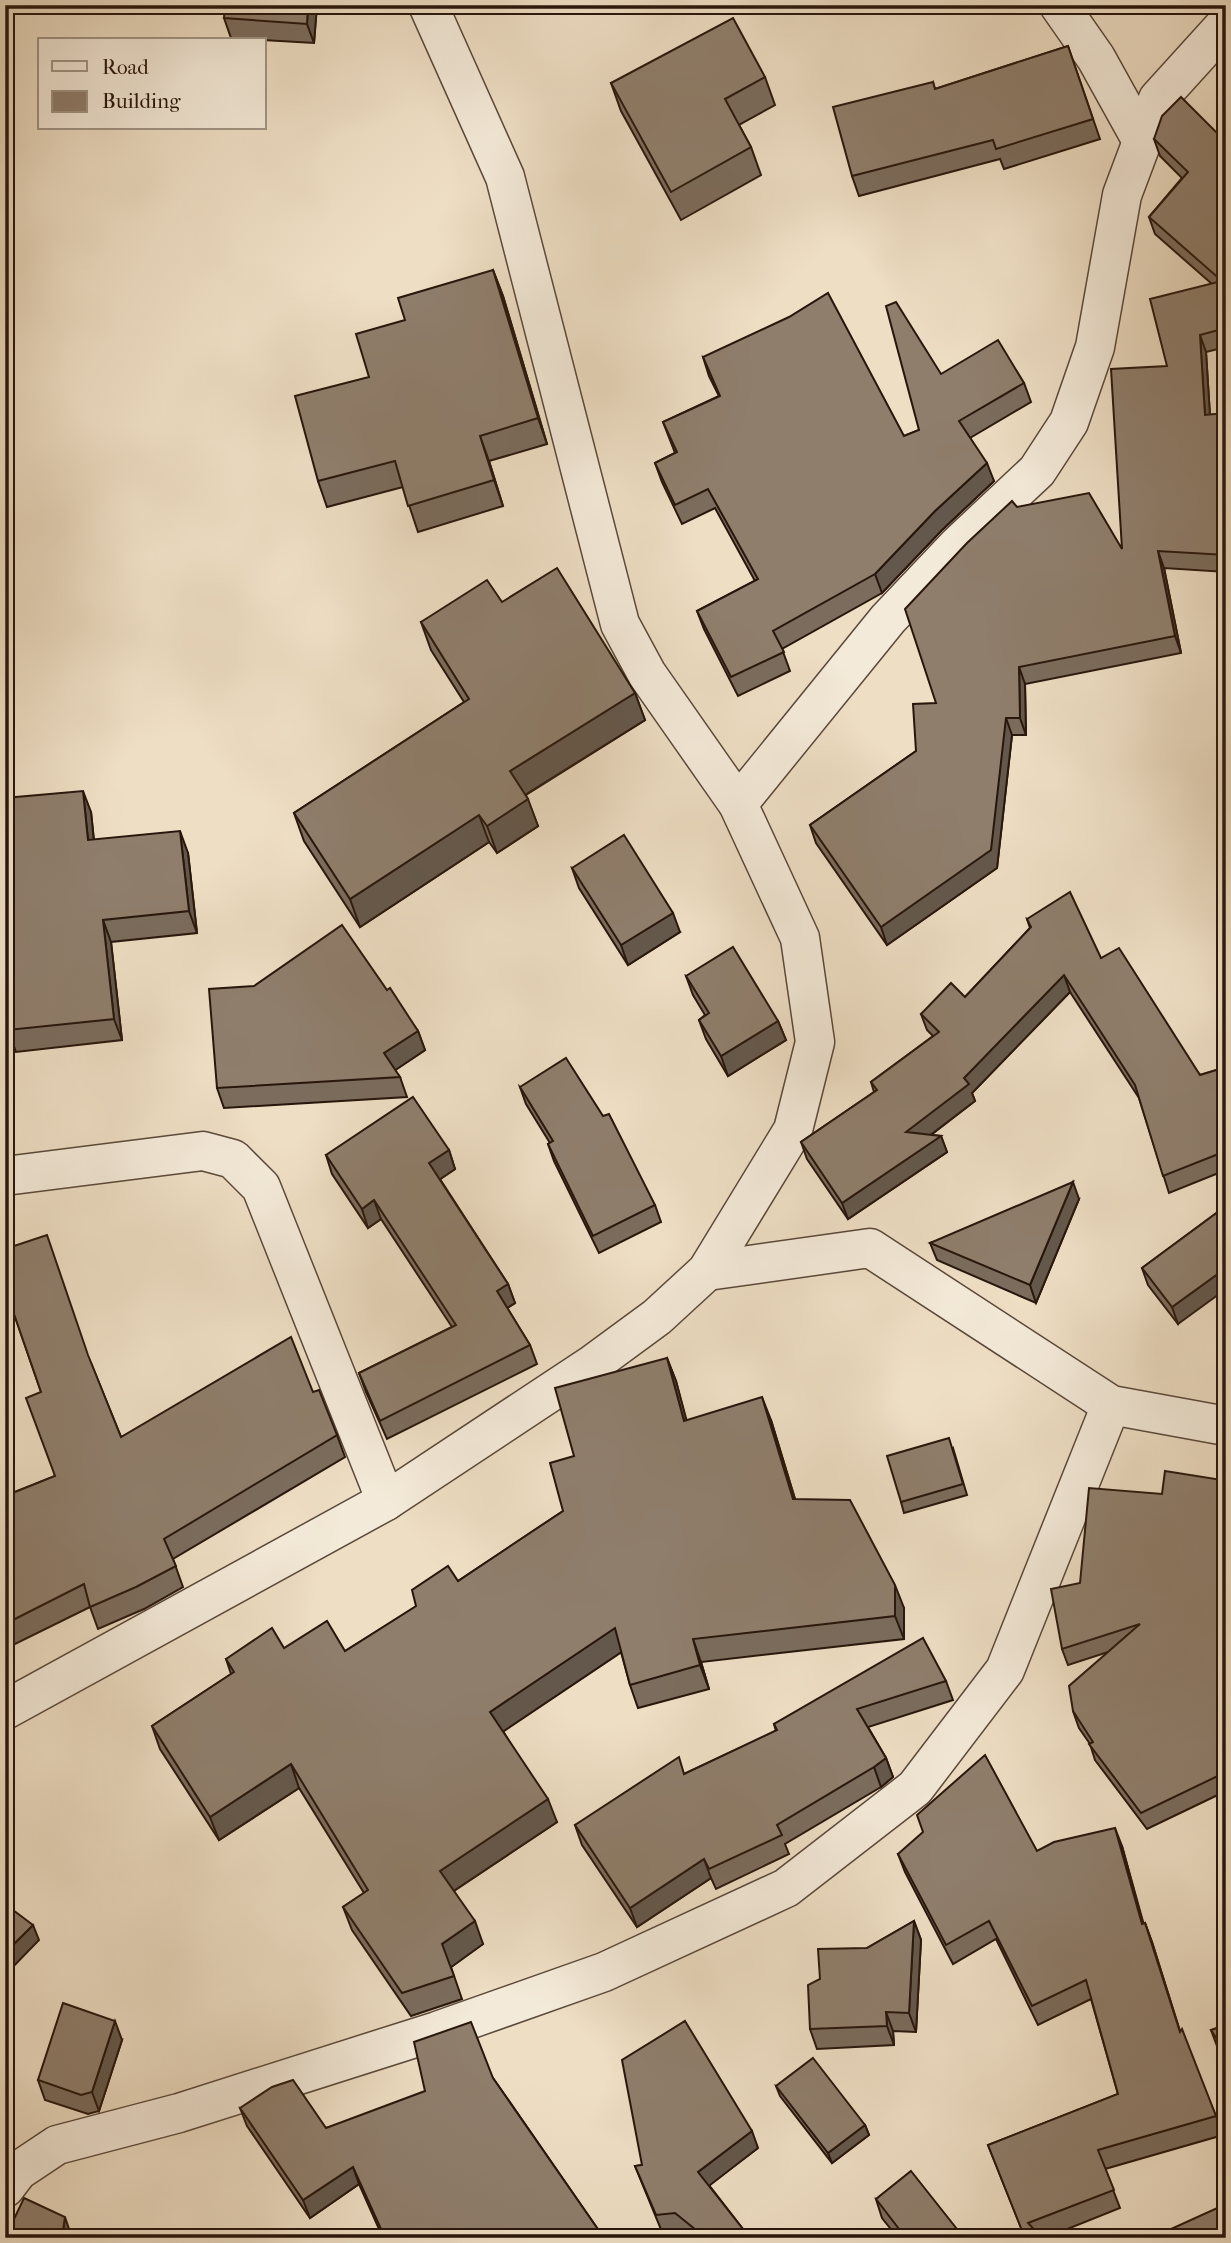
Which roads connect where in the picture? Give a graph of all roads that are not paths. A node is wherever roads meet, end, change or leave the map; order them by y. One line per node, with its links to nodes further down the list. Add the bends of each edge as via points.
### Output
1 (428, 5): 5 (street, via 505,177 620,624 647,674)
2 (1059, 5): 4 (street, via 1096,58)
3 (1226, 24): 4 (street, via 1158,99)
4 (1142, 141): 5 (street, via 1122,195 1095,347 1069,422 1037,471 888,619)
5 (738, 804): 7 (street, via 800,938 815,1042 793,1130)
6 (5, 1176): 10 (street, via 203,1151 233,1159 261,1187)
7 (707, 1271): 8 (street, via 870,1248); 10 (street, via 657,1317 593,1364)
8 (1111, 1405): 9 (street); 12 (street, via 1005,1670 915,1788 786,1888 604,1972 437,2031 179,2113 57,2144 18,2171)
9 (1226, 1426)
10 (386, 1502): 11 (street)
11 (5, 1710)
12 (5, 2188)

